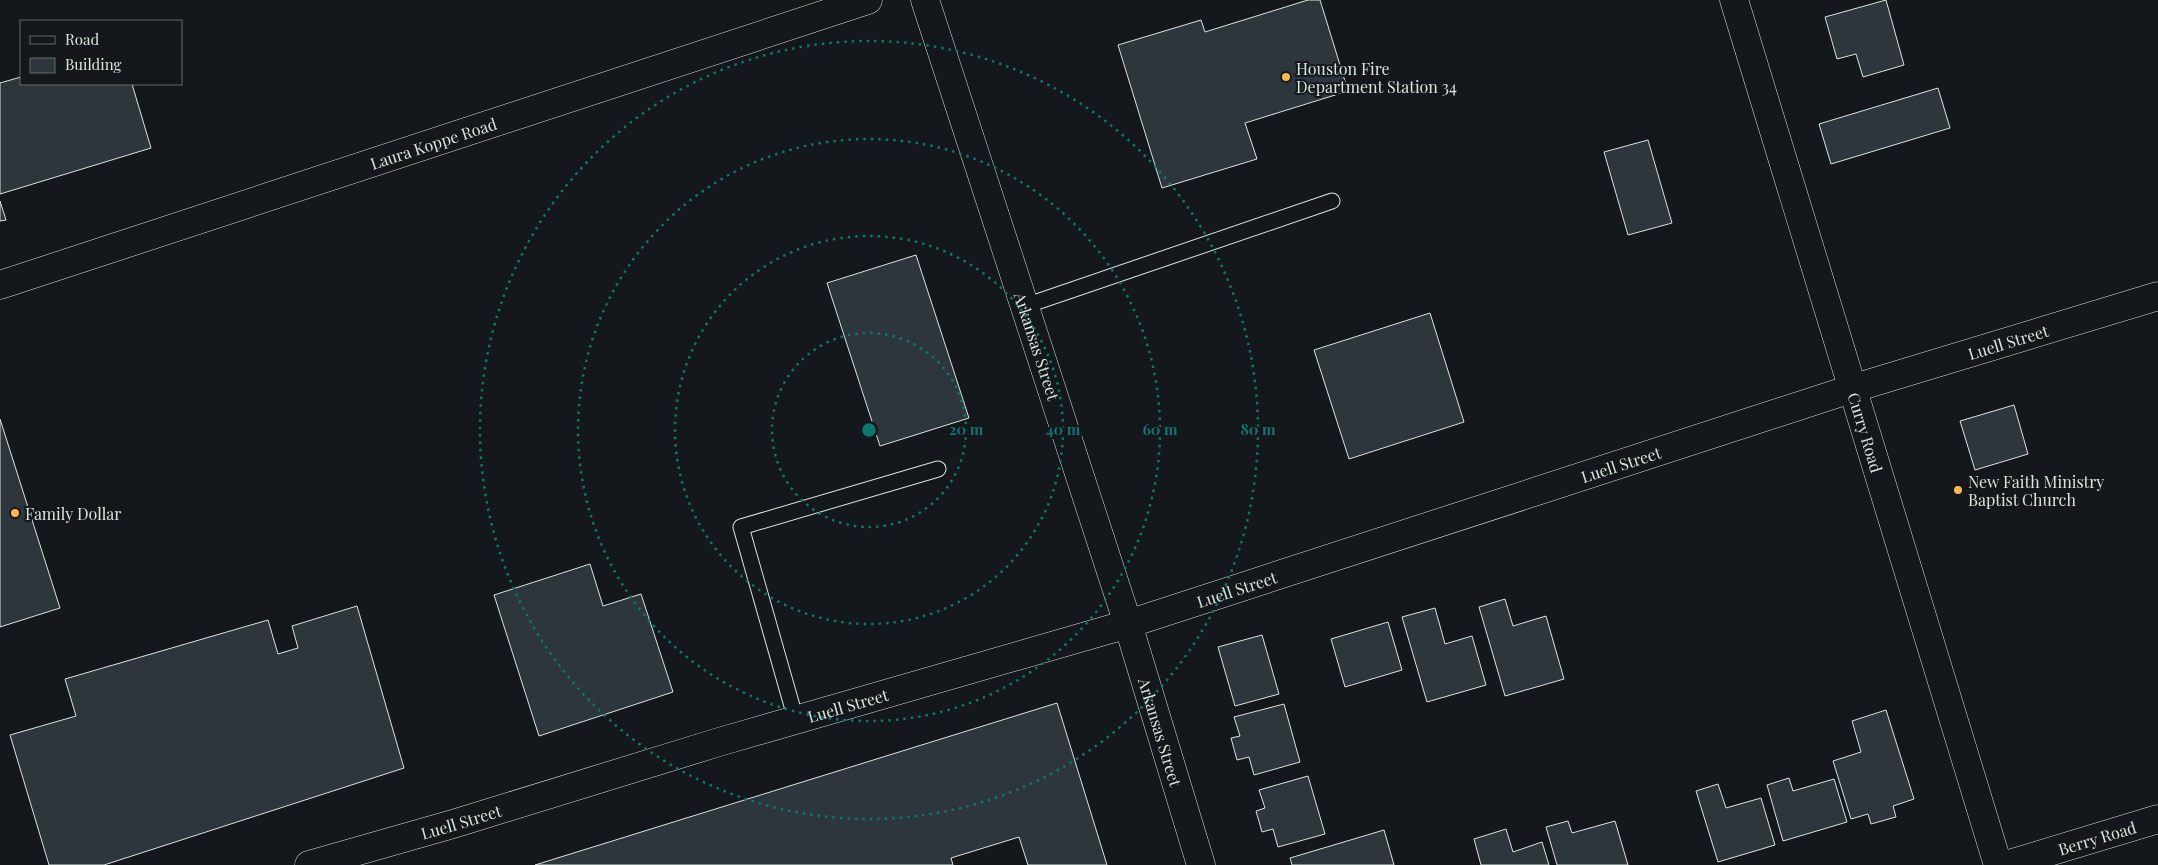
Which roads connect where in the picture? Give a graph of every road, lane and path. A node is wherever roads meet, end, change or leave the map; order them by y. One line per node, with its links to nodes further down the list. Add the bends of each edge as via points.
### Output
1 (868, 0): 5 (street, Laura Koppe Road)
2 (925, 0): 7 (street, Arkansas Street)
3 (1734, 0): 8 (street, Curry Road)
4 (1332, 201): 7 (lane)
5 (0, 285)
6 (2158, 296): 8 (street, Luell Street)
7 (1025, 306): 10 (street, Arkansas Street)
8 (1851, 389): 10 (street, Luell Street); 15 (street, Curry Road)
9 (938, 469): 11 (lane, via 741,527)
10 (1128, 624): 11 (street, Luell Street); 14 (street, Arkansas Street)
11 (796, 720): 13 (street, Luell Street)
12 (2158, 819): 16 (street, Berry Road)
13 (309, 865)
14 (1201, 865)
15 (1998, 865)
16 (2006, 865)

